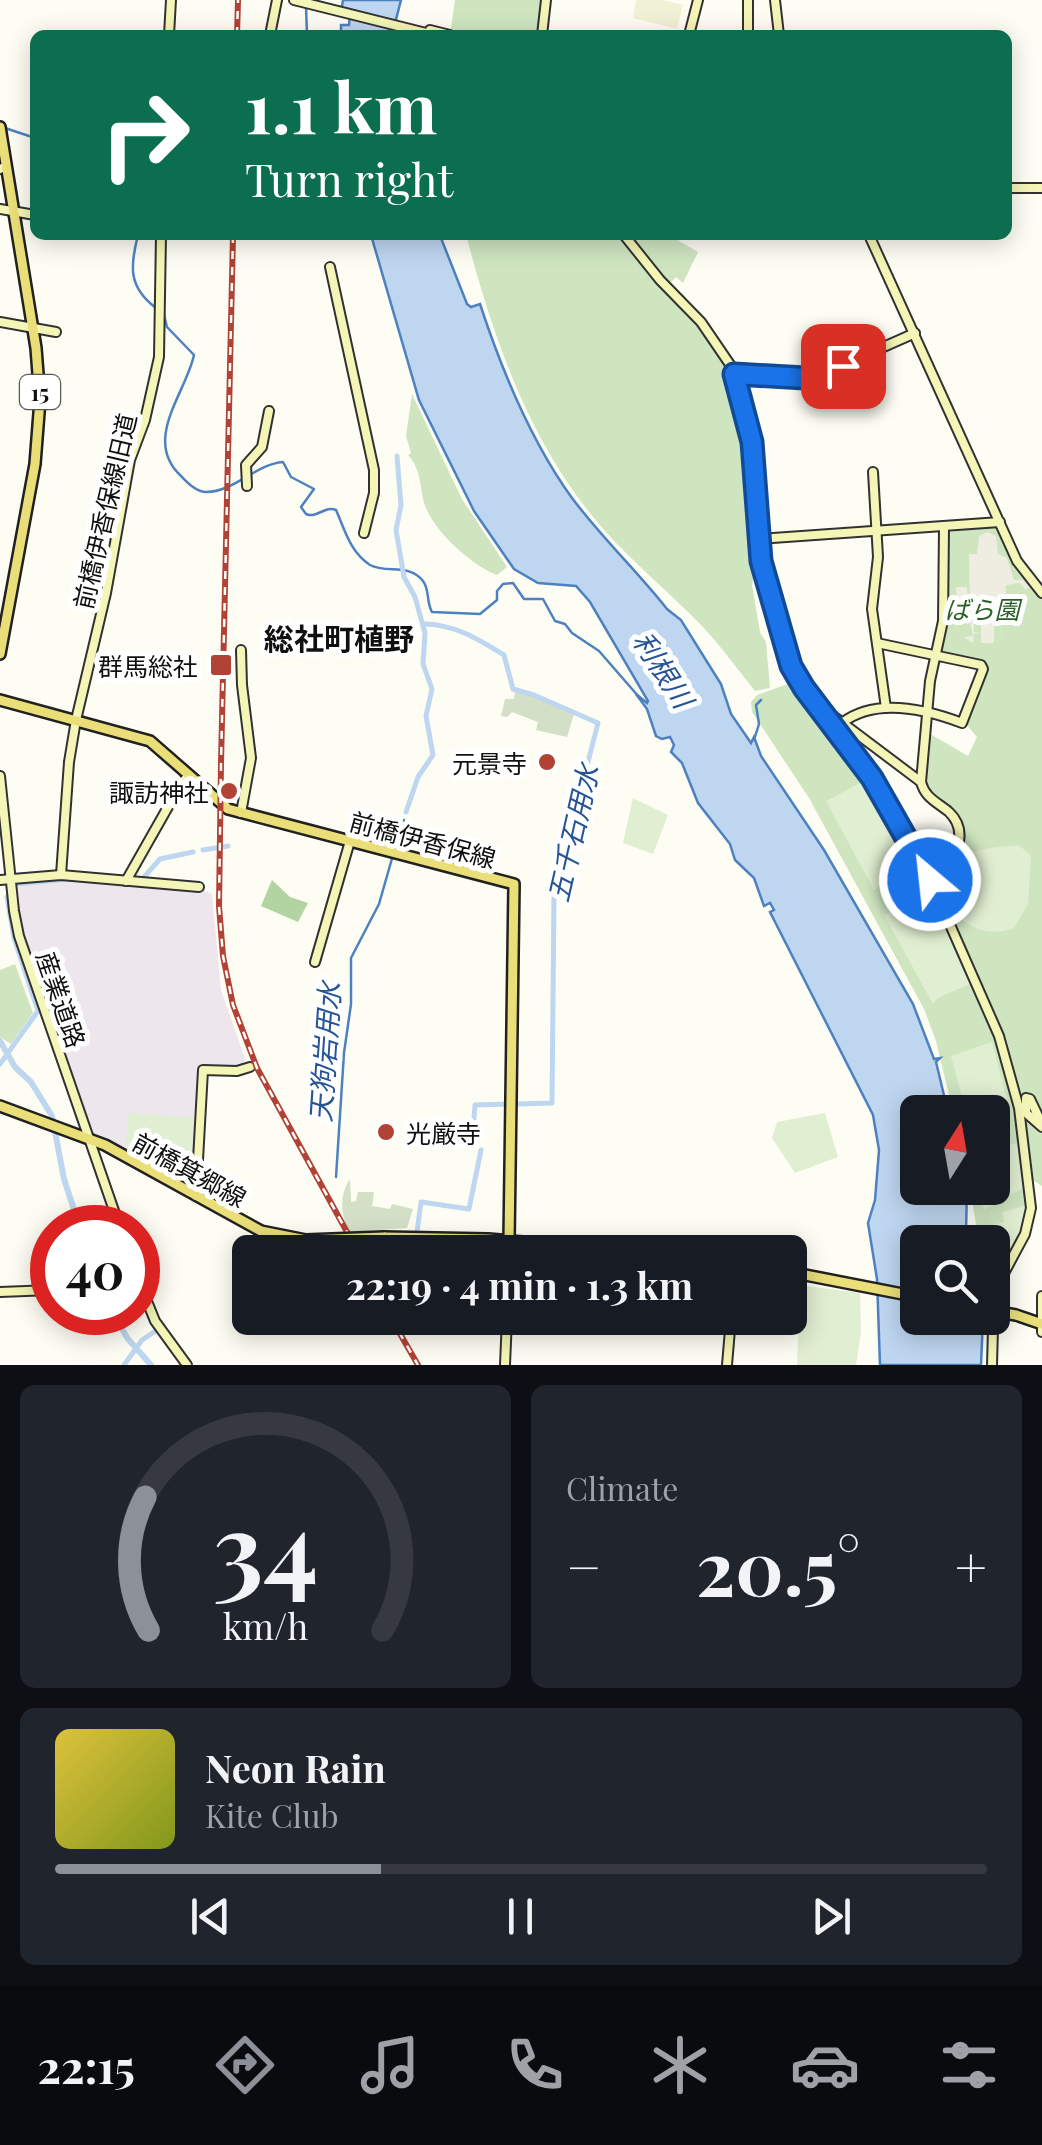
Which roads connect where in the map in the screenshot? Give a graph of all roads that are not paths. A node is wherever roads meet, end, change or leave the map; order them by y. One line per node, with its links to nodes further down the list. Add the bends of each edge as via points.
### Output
1 (170, 0): 9 (street)
2 (276, 0): 10 (street)
3 (294, 0): 11 (street)
4 (314, 0): 12 (street)
5 (546, 0): 13 (street)
6 (698, 0): 14 (street)
7 (748, 0): 15 (street)
8 (775, 0): 16 (street)
9 (169, 30)
10 (271, 30)
11 (414, 30)
12 (431, 30)
13 (543, 30)
14 (690, 30)
15 (748, 30)
16 (778, 30)
17 (0, 128): 22 (main road, 15)
18 (0, 154): 19 (main road, 15)
19 (1, 168): 22 (main road, 15)
20 (1012, 188): 21 (street)
21 (1042, 188)
22 (8, 211): 28 (main road, 15)
23 (161, 240): 53 (street, 前橋伊香保線旧道, via 158,362)
24 (628, 240): 31 (street, via 701,322)
25 (871, 240): 30 (street)
26 (330, 267): 38 (street, via 374,470)
27 (0, 322): 28 (street)
28 (30, 328): 29 (street); 44 (main road, 15, via 33,440); 46 (main road, 15, via 39,381 38,440)
29 (56, 332)
30 (914, 333): 31 (street, via 822,375); 35 (street)
31 (734, 374): 39 (street, via 752,442)
32 (269, 411): 34 (street, via 262,447 247,462)
33 (873, 472): 37 (street)
34 (246, 478)
35 (1000, 522): 36 (street); 42 (street)
36 (944, 528): 37 (street); 47 (street)
37 (876, 532): 39 (street); 40 (street)
38 (364, 533)
39 (760, 539): 65 (street, via 791,666 872,778)
40 (878, 554): 45 (street, via 872,605); 51 (street, via 870,608)
41 (1042, 576): 42 (street)
42 (1033, 584): 43 (street)
43 (1042, 593)
44 (0, 625)
45 (877, 642): 47 (street); 51 (street)
46 (0, 654)
47 (938, 654): 52 (street); 52 (street, via 983,670 963,723)
48 (241, 655): 58 (street, via 251,752)
49 (795, 661): 54 (street)
50 (0, 700): 53 (main road, 前橋伊香保線)
51 (886, 708): 52 (street); 54 (street)
52 (927, 711): 57 (street)
53 (76, 720): 55 (main road, 前橋伊香保線, via 148,740); 61 (street, 前橋伊香保線旧道)
54 (842, 723): 57 (street)
55 (190, 775): 58 (main road, 前橋伊香保線, via 224,807); 64 (street)
56 (0, 776): 59 (street, 産業道路)
57 (921, 782): 65 (street, via 959,830 955,854)
58 (241, 813): 60 (main road, 前橋伊香保線)
59 (2, 823): 63 (street, 産業道路)
60 (350, 841): 67 (street); 76 (main road, 前橋伊香保線, via 515,885)
61 (61, 876): 63 (street); 64 (street)
62 (0, 880): 63 (street)
63 (11, 881): 70 (street, 産業道路, via 19,936)
64 (126, 881): 66 (street)
65 (933, 886): 71 (street, via 1005,1055)
66 (200, 887)
67 (315, 962)
68 (250, 1067): 73 (street, via 203,1070)
69 (0, 1106): 70 (main road, 前橋箕郷線)
70 (88, 1138): 73 (main road, 前橋箕郷線); 74 (street, 産業道路)
71 (1030, 1186): 72 (street); 91 (street, via 1028,1227 994,1292)
72 (1042, 1188)
73 (196, 1196): 75 (main road, 前橋箕郷線, bridge)
74 (112, 1205)
75 (281, 1235)
76 (509, 1235)
77 (807, 1278): 80 (main road)
78 (30, 1291): 79 (street)
79 (0, 1292)
80 (900, 1296)
81 (1042, 1296): 83 (street)
82 (1010, 1316): 83 (main road, bridge)
83 (1041, 1324): 85 (street)
84 (160, 1328): 88 (street)
85 (1042, 1332)
86 (506, 1335): 89 (street)
87 (730, 1335): 90 (street)
88 (188, 1365)
89 (505, 1365)
90 (727, 1365)
91 (992, 1365)

